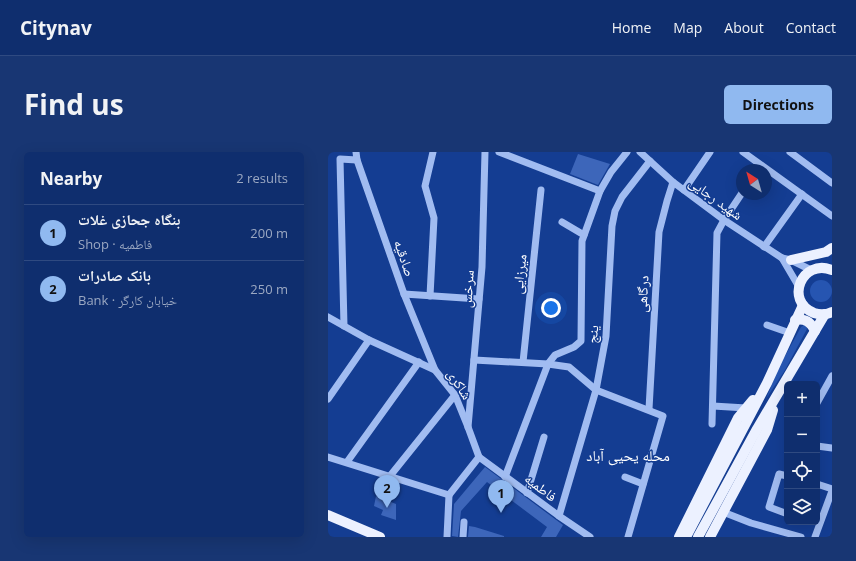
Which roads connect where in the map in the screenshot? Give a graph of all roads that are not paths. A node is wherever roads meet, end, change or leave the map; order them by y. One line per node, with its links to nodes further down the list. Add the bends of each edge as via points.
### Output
1 (356, 152): 10 (street, صادقیه)
2 (433, 152): 33 (street, via 425,186 434,218)
3 (485, 152): 34 (street, سرخس)
4 (499, 152): 18 (street)
5 (627, 152): 18 (street, via 611,172)
6 (640, 152): 11 (street, شهید رجایی)
7 (710, 152): 17 (street)
8 (743, 152): 12 (street)
9 (790, 152): 15 (street)
10 (357, 160): 32 (street, صادقیه); 40 (street, via 340,159)
11 (650, 161): 14 (street, شهید رجایی); 51 (street, ینج, via 622,197 615,211 606,336)
12 (756, 164)
13 (772, 175): 19 (street)
14 (673, 182): 17 (street, شهید رجایی); 58 (street, درگاهی, via 659,232)
15 (832, 183)
16 (542, 190): 46 (street, میرزایی)
17 (684, 190): 22 (street, شهید رجایی)
18 (600, 192): 24 (street)
19 (802, 194): 21 (street); 25 (street)
20 (737, 200): 22 (street)
21 (832, 216)
22 (724, 220): 25 (street, شهید رجایی); 56 (street, via 717,233)
23 (562, 222): 24 (street)
24 (584, 235): 47 (street, via 581,248 581,340 574,347 555,355)
25 (764, 247): 27 (street, شهید رجایی)
26 (832, 248): 27 (main road, via 826,252); 28 (main road)
27 (787, 259): 29 (street, شهید رجایی); 31 (street, شهید رجایی)
28 (822, 268): 29 (main road); 30 (main road)
29 (811, 270): 31 (main road, via 802,278)
30 (832, 270)
31 (799, 287): 35 (main road)
32 (404, 294): 33 (street); 48 (street, صادقیه)
33 (430, 296): 34 (street)
34 (479, 299): 44 (street, سرخس)
35 (803, 305): 36 (main road, via 817,314); 38 (main road)
36 (828, 313): 41 (main road)
37 (328, 317): 40 (street, شاکری)
38 (795, 320): 41 (main road, via 807,320); 42 (main road)
39 (767, 325): 42 (street)
40 (344, 326): 43 (street, شاکری)
41 (815, 331): 52 (main road)
42 (790, 333): 50 (main road)
43 (369, 340): 45 (street, شاکری); 55 (street)
44 (474, 360): 46 (street); 60 (street, سرخس)
45 (419, 362): 48 (street, شاکری); 66 (street)
46 (523, 362): 47 (street)
47 (548, 364): 51 (street, via 569,367); 70 (street)
48 (435, 370): 53 (street, شاکری)
49 (832, 376): 54 (street)
50 (767, 383): 57 (main road); 87 (main road)
51 (596, 390): 58 (street); 79 (street, ینج)
52 (781, 390): 76 (main road, via 767,430); 88 (main road)
53 (454, 395): 60 (street, شاکری); 68 (street)
54 (820, 398)
55 (328, 400)
56 (713, 406): 57 (street); 59 (street)
57 (746, 408): 86 (main road, via 738,418)
58 (649, 409): 71 (street, via 663,416)
59 (712, 424)
60 (468, 427): 65 (street, شاکری)
61 (544, 437): 74 (street)
62 (820, 446): 63 (street)
63 (832, 448)
64 (328, 456): 66 (street)
65 (478, 457): 70 (street, فاطمیه); 75 (street)
66 (347, 462): 68 (street)
67 (784, 475): 77 (street, via 779,474 769,507)
68 (390, 476): 75 (street)
69 (625, 476): 71 (street)
70 (505, 477): 74 (street, فاطمیه)
71 (643, 484): 85 (street)
72 (820, 485): 73 (street)
73 (832, 490): 91 (street)
74 (527, 492): 79 (street, فاطمیه)
75 (449, 495): 82 (street)
76 (723, 512): 89 (main road); 90 (street)
77 (784, 513)
78 (328, 515): 81 (main road)
79 (559, 516): 84 (street, فاطمیه)
80 (464, 522): 83 (street)
81 (380, 537)
82 (447, 537)
83 (463, 537)
84 (590, 537)
85 (628, 537)
86 (679, 537)
87 (686, 537)
88 (698, 537)
89 (710, 537)
90 (801, 537)
91 (815, 537)

